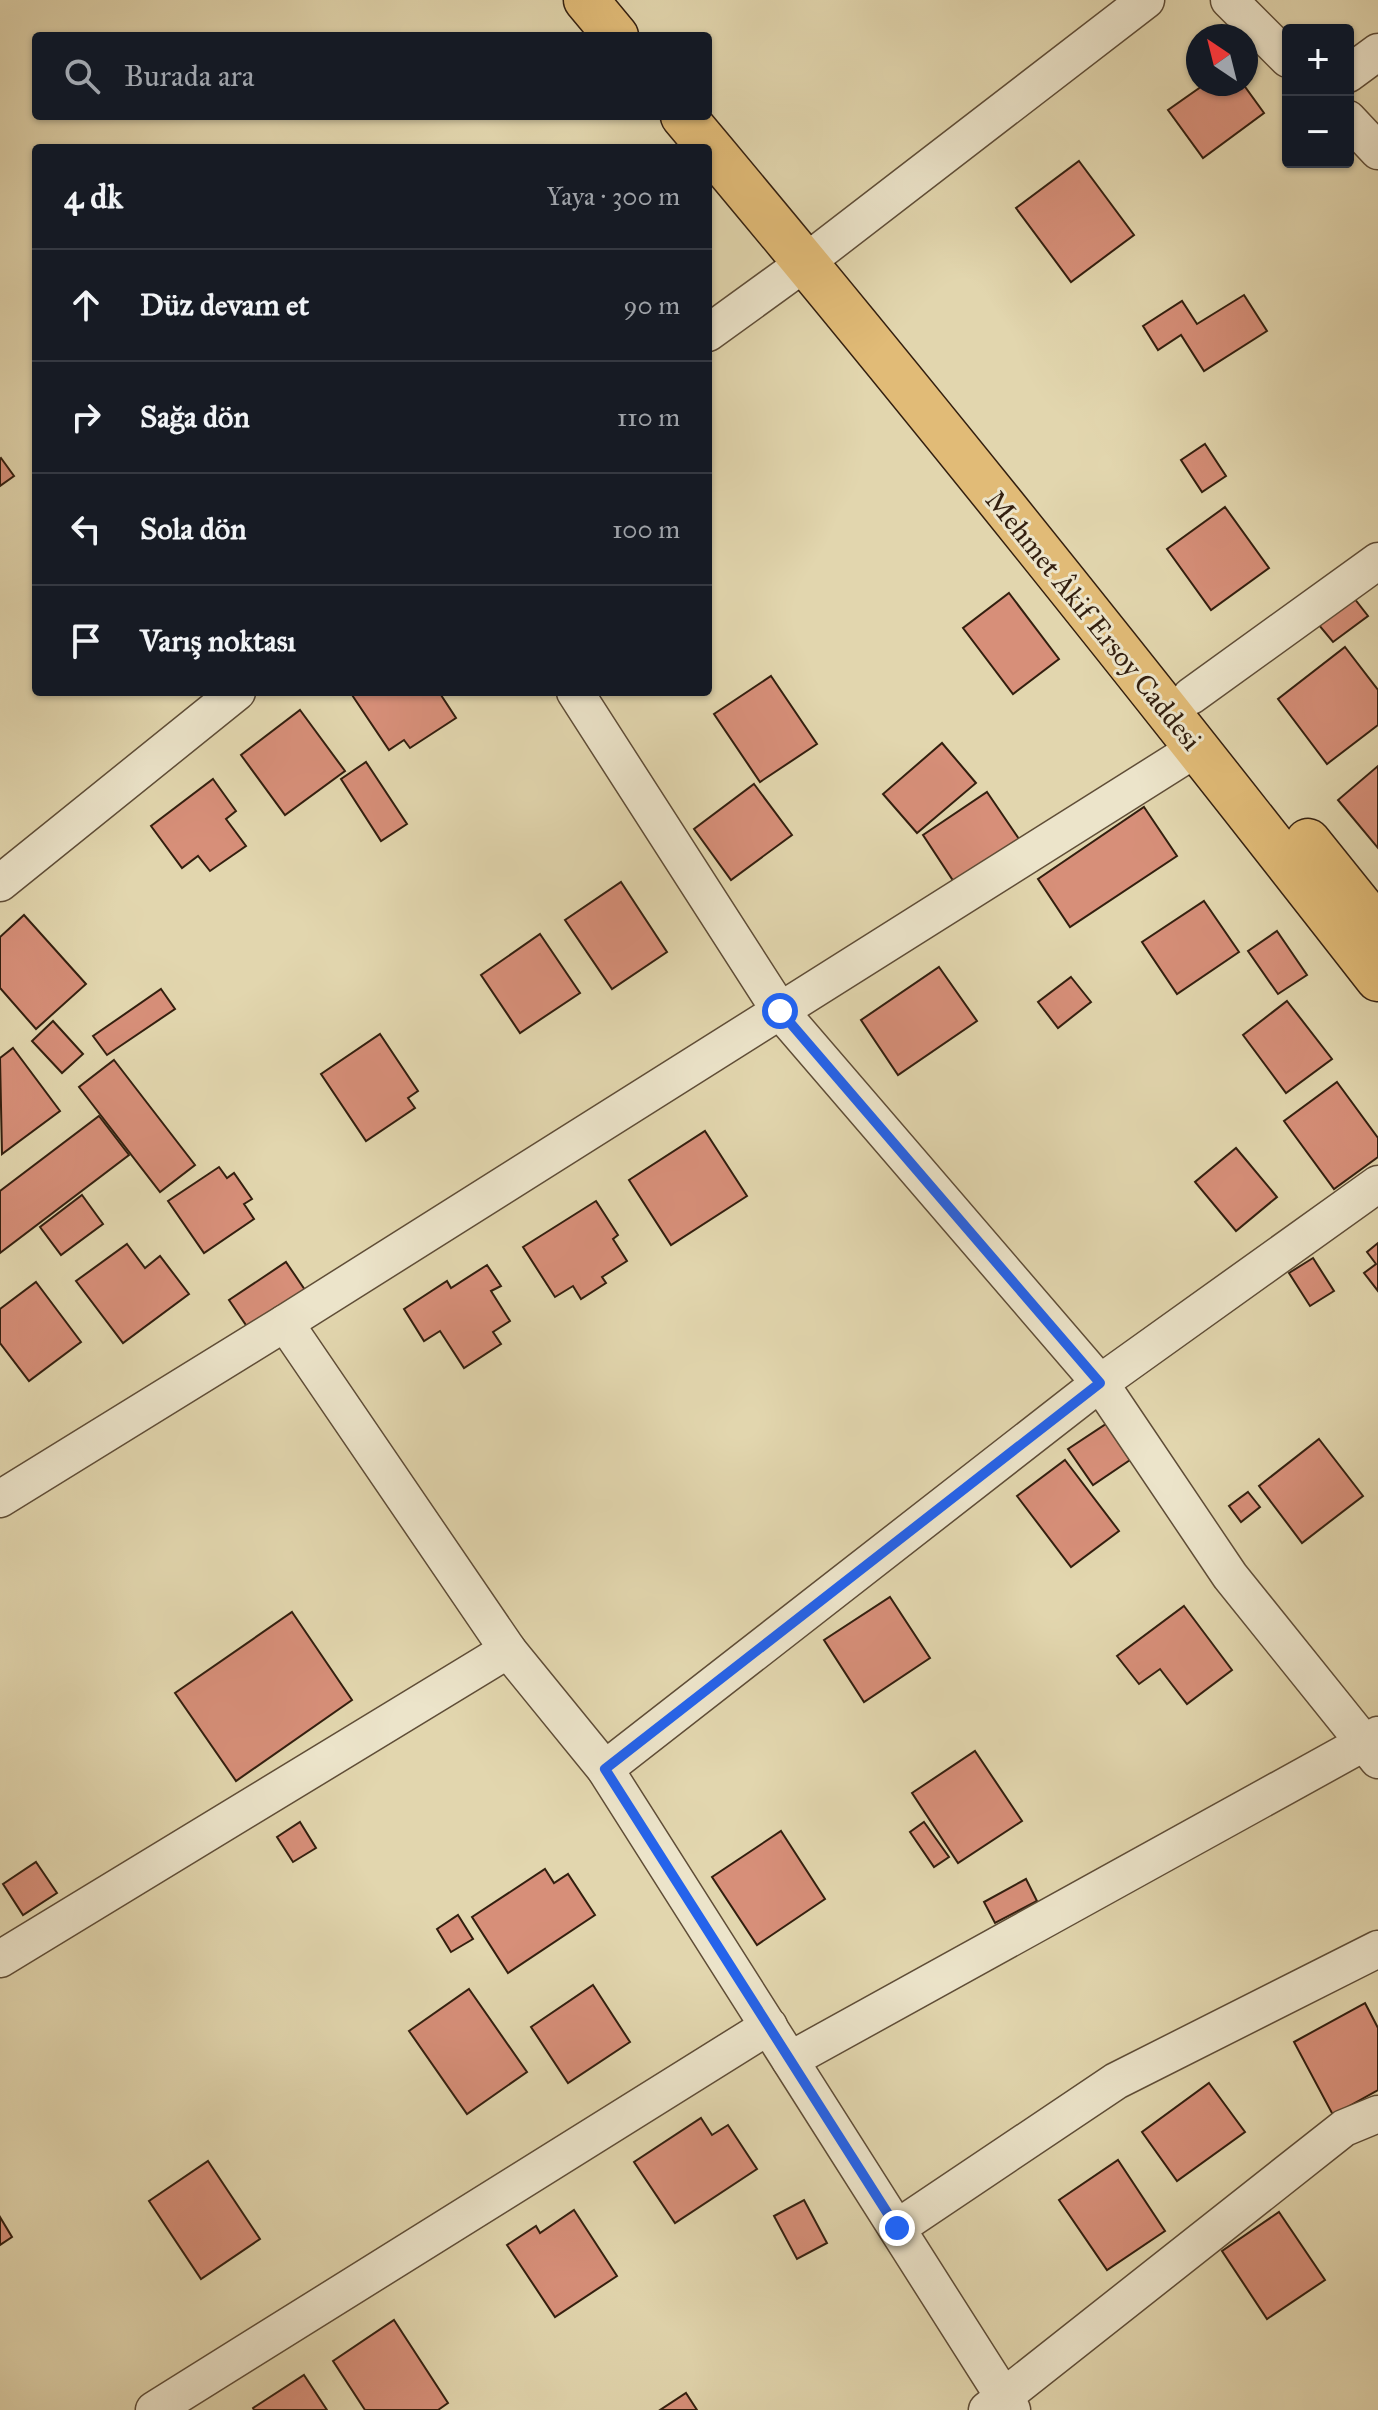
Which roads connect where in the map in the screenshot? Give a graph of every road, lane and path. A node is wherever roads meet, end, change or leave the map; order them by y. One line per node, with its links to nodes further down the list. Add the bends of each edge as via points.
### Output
1 (586, 0): 4 (main road)
2 (1146, 0): 13 (street)
3 (1229, 0): 6 (street)
4 (613, 32)
5 (1378, 52): 7 (street)
6 (1282, 53)
7 (1354, 70)
8 (686, 120): 10 (main road, Mehmet Âkif Ersoy Caddesi)
9 (1354, 125): 12 (street)
10 (707, 144)
11 (712, 150): 13 (main road, Mehmet Âkif Ersoy Caddesi)
12 (1378, 151)
13 (806, 262): 14 (street); 18 (main road, Mehmet Âkif Ersoy Caddesi); 19 (main road, Mehmet Âkif Ersoy Caddesi)
14 (712, 330)
15 (1378, 561): 18 (street)
16 (232, 696): 20 (street)
17 (578, 696): 23 (street)
18 (1191, 696): 21 (main road, Mehmet Âkif Ersoy Caddesi)
19 (1197, 748): 22 (main road, Mehmet Âkif Ersoy Caddesi); 23 (street)
20 (0, 883)
21 (1378, 928)
22 (1378, 979)
23 (780, 1011): 25 (street); 26 (street)
24 (1378, 1184): 26 (street)
25 (285, 1323): 27 (street); 28 (street)
26 (1100, 1383): 29 (street, via 1230,1576); 30 (street)
27 (0, 1499)
28 (508, 1650): 30 (street); 32 (street)
29 (1374, 1746): 34 (street)
30 (605, 1769): 33 (street)
31 (1378, 1949): 36 (street, via 1116,2081)
32 (0, 1959)
33 (769, 2026): 34 (street); 38 (street)
34 (790, 2060): 36 (street)
35 (1378, 2114): 37 (street, via 1344,2128)
36 (897, 2228): 37 (street)
37 (1001, 2406)
38 (154, 2410)

